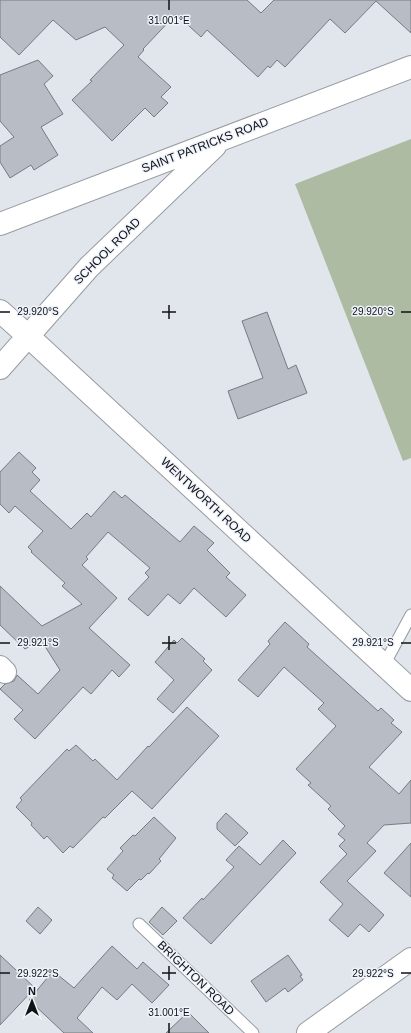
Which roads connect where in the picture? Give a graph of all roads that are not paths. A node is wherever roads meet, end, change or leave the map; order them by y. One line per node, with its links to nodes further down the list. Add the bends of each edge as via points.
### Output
1 (411, 67): 2 (street, SAINT PATRICKS ROAD)
2 (221, 139): 3 (street, SAINT PATRICKS ROAD); 5 (street, SCHOOL ROAD, via 89,267)
3 (0, 224)
4 (0, 312): 5 (street, WENTWORTH ROAD)
5 (28, 336): 6 (street, SCHOOL ROAD); 8 (street, WENTWORTH ROAD)
6 (0, 368)
7 (411, 615): 8 (lane)
8 (384, 665): 9 (street, WENTWORTH ROAD)
9 (411, 690)
10 (139, 924): 12 (lane, BRIGHTON ROAD)
11 (411, 959): 13 (street)
12 (252, 1033)
13 (308, 1033)

